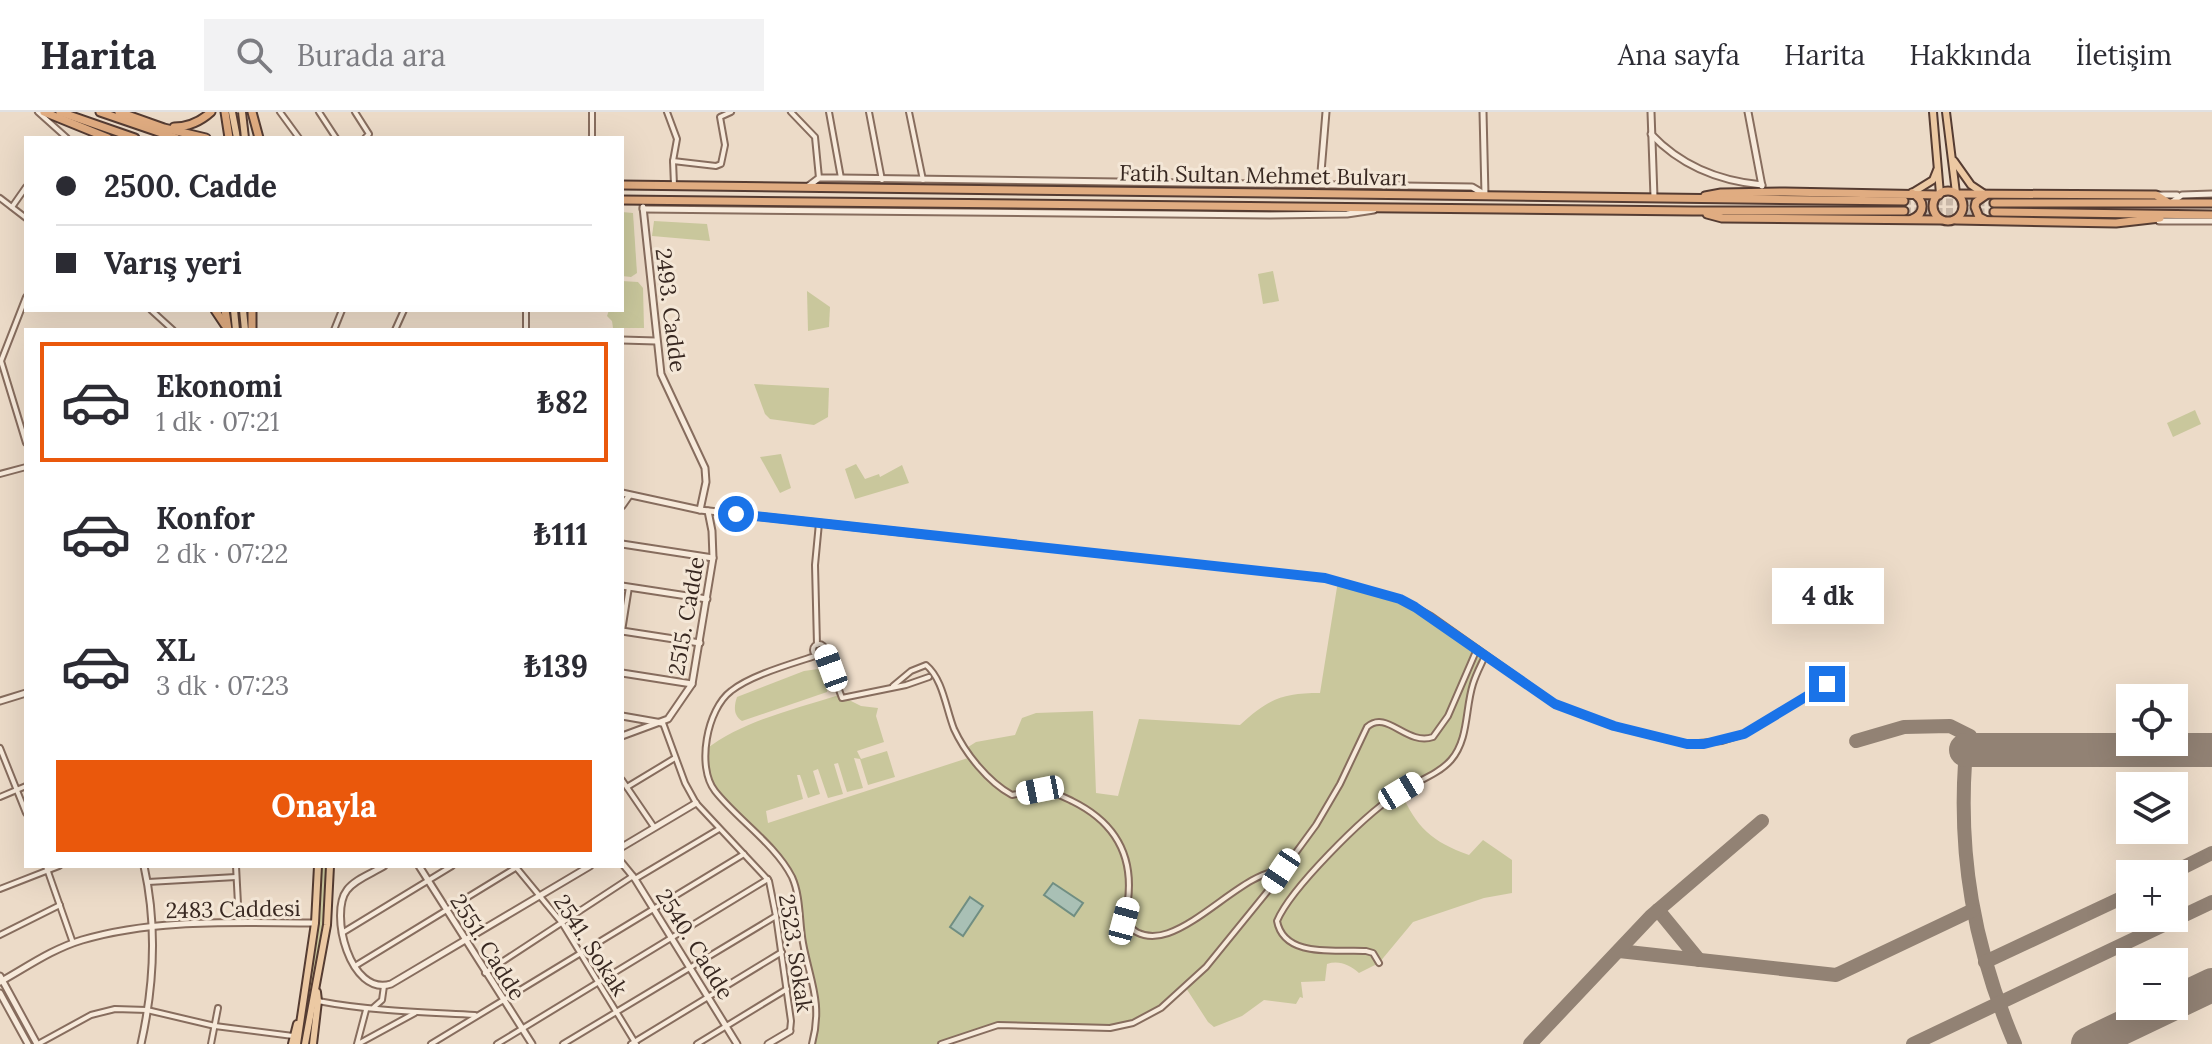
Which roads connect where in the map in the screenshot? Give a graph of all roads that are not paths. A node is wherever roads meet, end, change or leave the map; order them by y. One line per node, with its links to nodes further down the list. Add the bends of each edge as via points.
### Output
1 (41, 112): 26 (highway); 29 (street)
2 (60, 112): 32 (highway)
3 (100, 112): 33 (highway)
4 (119, 112): 27 (highway)
5 (211, 112): 27 (highway, via 185,127)
6 (225, 112): 35 (highway)
7 (232, 112): 36 (main road)
8 (242, 112): 37 (main road, bridge)
9 (252, 112): 38 (highway)
10 (280, 112): 39 (street)
11 (319, 112): 40 (street)
12 (355, 112): 41 (street)
13 (592, 112): 42 (street)
14 (667, 112): 45 (street, via 677,139)
15 (731, 112): 45 (street, via 720,117 725,145 721,164)
16 (791, 112): 46 (street, via 815,137)
17 (829, 112): 47 (street)
18 (869, 112): 48 (street)
19 (909, 112): 49 (street)
20 (1326, 112): 51 (street)
21 (1483, 112): 62 (street)
22 (1651, 112): 28 (street)
23 (1748, 112): 55 (street)
24 (1933, 112): 43 (main road)
25 (1946, 112): 44 (main road)
26 (80, 128): 30 (highway); 31 (highway)
27 (164, 128): 34 (highway)
28 (1651, 134): 55 (street, via 1689,165); 65 (street)
29 (65, 136)
30 (89, 136)
31 (102, 136)
32 (129, 136)
33 (170, 136)
34 (197, 136)
35 (229, 136)
36 (242, 136)
37 (243, 136)
38 (258, 136)
39 (298, 136)
40 (335, 136)
41 (367, 136)
42 (592, 136)
43 (1938, 158): 58 (main road, via 1933,180); 59 (main road)
44 (1952, 158): 60 (main road); 66 (main road, via 1971,185)
45 (673, 161): 53 (street)
46 (819, 178): 47 (street); 54 (street)
47 (841, 178): 48 (street)
48 (882, 180): 49 (street)
49 (923, 180): 50 (street)
50 (1274, 184): 51 (street); 57 (street)
51 (1320, 184): 62 (street, via 1472,187)
52 (624, 185): 53 (highway, Fatih Sultan Mehmet Bulvarı)
53 (674, 185): 54 (highway, Fatih Sultan Mehmet Bulvarı)
54 (806, 188): 57 (highway, Fatih Sultan Mehmet Bulvarı)
55 (1763, 188): 58 (highway); 68 (highway)
56 (24, 190): 74 (street)
57 (1310, 193): 62 (highway, Fatih Sultan Mehmet Bulvarı)
58 (1912, 193): 59 (highway); 81 (highway, via 1922,205)
59 (1939, 194): 60 (highway); 82 (highway, via 1933,209)
60 (1957, 194): 66 (highway); 83 (highway, via 1964,205)
61 (2212, 194): 64 (street)
62 (1485, 195): 65 (highway, Fatih Sultan Mehmet Bulvarı)
63 (2149, 195): 64 (street); 66 (highway); 71 (highway)
64 (2182, 195): 71 (street)
65 (1654, 197): 68 (highway, Fatih Sultan Mehmet Bulvarı)
66 (1990, 197): 71 (highway); 84 (highway, via 1981,197 1975,207 1979,217)
67 (0, 198): 74 (street)
68 (1692, 198): 70 (highway, Fatih Sultan Mehmet Bulvarı)
69 (624, 200): 73 (highway, Fatih Sultan Mehmet Bulvarı)
70 (1904, 201)
71 (2170, 202): 72 (highway)
72 (2212, 203)
73 (643, 204): 75 (highway, Fatih Sultan Mehmet Bulvarı); 92 (street, 2493. Cadde)
74 (12, 207): 79 (street)
75 (1693, 211): 76 (highway, Fatih Sultan Mehmet Bulvarı); 81 (highway, via 1722,218)
76 (1904, 211)
77 (1994, 212): 78 (highway)
78 (2170, 215): 80 (highway); 85 (highway)
79 (24, 216)
80 (2212, 218): 85 (street)
81 (1910, 220): 82 (highway)
82 (1941, 220): 83 (highway)
83 (1956, 220): 84 (highway)
84 (1992, 221): 85 (highway)
85 (2150, 221)
86 (24, 302): 93 (street)
87 (153, 312): 90 (street)
88 (217, 312): 89 (highway)
89 (231, 327)
90 (171, 328)
91 (624, 340): 92 (street)
92 (656, 341): 98 (street, 2493. Cadde, via 663,380 705,468)
93 (1, 355): 94 (street)
94 (24, 436)
95 (24, 468): 96 (street)
96 (0, 474)
97 (626, 494): 98 (street)
98 (700, 510): 99 (street)
99 (708, 511): 100 (street); 103 (street, 2515. Cadde)
100 (819, 523): 101 (street); 107 (street)
101 (928, 535): 110 (street, via 1325,578 1400,599)
102 (624, 544): 103 (street)
103 (713, 558): 105 (street, 2515. Cadde)
104 (626, 587): 105 (street); 106 (street)
105 (707, 599): 109 (street, 2515. Cadde)
106 (624, 609)
107 (818, 621): 111 (street); 111 (street)
108 (624, 631): 109 (street)
109 (700, 643): 116 (street, 2515. Cadde)
110 (1477, 649): 112 (street); 148 (street, via 1448,716 1433,737 1415,738 1383,721 1367,727 1325,812)
111 (820, 653): 117 (street, via 842,698); 212 (street, via 727,695 706,742 704,765 715,792 791,875 817,1001)
112 (1486, 655): 114 (street, via 1555,704 1687,744 1744,734); 171 (street, via 1473,683 1463,738 1451,761 1375,811 1311,873 1277,921 1282,935 1299,947 1366,951)
113 (624, 673): 116 (street)
114 (1845, 673)
115 (929, 677): 117 (street)
116 (692, 684): 121 (street, 2515. Cadde)
117 (893, 686): 148 (street, via 926,665 965,749 1003,790 1012,795 1051,791 1106,825 1128,865 1124,921 1138,932 1161,936 1178,929 1248,881)
118 (24, 694): 119 (street)
119 (0, 701)
120 (624, 716): 121 (street)
121 (663, 723): 122 (street); 124 (street, 2523. Sokak)
122 (624, 735)
123 (0, 748): 128 (street)
124 (675, 758): 127 (street); 130 (street, 2523. Sokak)
125 (624, 783): 127 (street)
126 (24, 787): 128 (street)
127 (627, 787): 132 (street)
128 (17, 789): 129 (street); 131 (street)
129 (0, 797)
130 (696, 803): 132 (street); 133 (street, 2523. Sokak)
131 (24, 808)
132 (654, 827): 134 (street)
133 (720, 828): 135 (street, 2523. Sokak); 150 (street)
134 (624, 846)
135 (744, 854): 151 (street, 2523. Sokak); 157 (street)
136 (624, 866): 150 (street, 2540. Cadde)
137 (47, 868): 154 (street); 156 (street)
138 (144, 868): 153 (street)
139 (236, 868): 149 (street)
140 (318, 868): 161 (main road)
141 (330, 868): 177 (main road)
142 (380, 868): 164 (street, via 345,892)
143 (420, 868): 152 (street, 2551. Cadde)
144 (449, 868): 152 (street)
145 (513, 868): 158 (street)
146 (518, 868): 155 (street, 2541. Sokak)
147 (587, 868): 155 (street)
148 (1281, 871): 213 (street, via 1206,967 1161,1008 1138,1021 1089,1029 998,1025)
149 (236, 877): 153 (street); 160 (street)
150 (634, 878): 157 (street, 2540. Cadde); 162 (street)
151 (768, 879): 159 (street, 2523. Sokak); 166 (street)
152 (427, 881): 158 (street, 2551. Cadde); 164 (street)
153 (148, 882): 163 (street)
154 (0, 889)
155 (540, 896): 162 (street, 2541. Sokak); 167 (street)
156 (60, 905): 165 (street); 168 (street)
157 (654, 909): 166 (street, 2540. Cadde); 170 (street)
158 (446, 910): 167 (street, 2551. Cadde); 172 (street)
159 (776, 916): 169 (street, 2523. Sokak); 173 (street)
160 (239, 923): 161 (street, 2483 Caddesi); 163 (street, 2483 Caddesi)
161 (315, 923): 189 (main road)
162 (562, 923): 170 (street, 2541. Sokak); 174 (street)
163 (152, 927): 168 (street, 2483 Caddesi); 185 (street)
164 (342, 933): 172 (street)
165 (0, 935)
166 (672, 938): 173 (street, 2540. Cadde); 176 (street)
167 (465, 941): 174 (street, 2551. Cadde); 178 (street)
168 (73, 943): 175 (street, 2483 Caddesi)
169 (782, 952): 179 (street, 2523. Sokak); 181 (street)
170 (581, 953): 176 (street, 2541. Sokak); 182 (street)
171 (1379, 963)
172 (355, 966): 178 (street, via 364,980)
173 (691, 967): 181 (street, 2540. Cadde); 188 (street)
174 (485, 973): 182 (street, 2551. Cadde)
175 (1, 980): 198 (street)
176 (599, 982): 188 (street, 2541. Sokak); 193 (street)
177 (316, 986): 183 (main road); 202 (main road)
178 (384, 986): 186 (street, via 380,1004)
179 (787, 989): 192 (street); 194 (street, 2523. Sokak)
180 (0, 993): 197 (street)
181 (708, 996): 192 (street, 2540. Cadde); 196 (street)
182 (503, 1000): 190 (street); 193 (street, 2551. Cadde)
183 (318, 1001): 186 (street); 203 (main road)
184 (218, 1008): 191 (street)
185 (147, 1010): 191 (street); 198 (street, via 96,1013); 199 (street)
186 (367, 1010): 187 (street); 204 (street)
187 (417, 1012): 190 (street); 204 (street)
188 (617, 1012): 196 (street, 2541. Sokak); 208 (street)
189 (301, 1013): 195 (main road); 201 (main road)
190 (478, 1016): 205 (street)
191 (215, 1026): 195 (street); 200 (street)
192 (727, 1026): 209 (street); 210 (street, 2540. Cadde)
193 (522, 1029): 206 (street); 207 (street, 2551. Cadde)
194 (790, 1031): 211 (street)
195 (293, 1036): 201 (main road)
196 (634, 1043)
197 (28, 1044)
198 (38, 1044)
199 (141, 1044)
200 (211, 1044)
201 (294, 1044)
202 (305, 1044)
203 (313, 1044)
204 (357, 1044)
205 (431, 1044)
206 (497, 1044)
207 (532, 1044)
208 (563, 1044)
209 (697, 1044)
210 (737, 1044)
211 (768, 1044)
212 (812, 1044)
213 (941, 1044)

